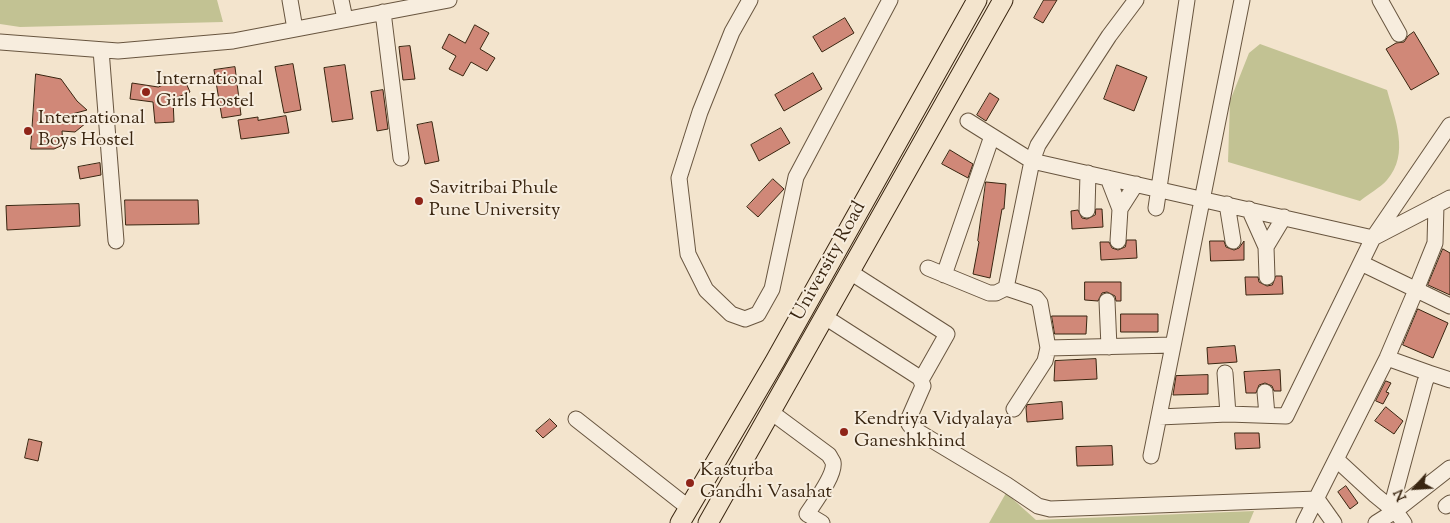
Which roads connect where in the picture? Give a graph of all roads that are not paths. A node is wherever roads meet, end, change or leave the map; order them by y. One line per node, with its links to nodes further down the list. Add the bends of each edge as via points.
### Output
1 (290, 0): 14 (street)
2 (341, 0): 13 (street)
3 (449, 0): 12 (street)
4 (750, 0): 5 (street, via 732,32 700,112 679,178 688,254 706,290 731,314 745,318 758,314 772,289 796,177)
5 (890, 0)
6 (977, 0): 71 (main road, University Road, via 775,361)
7 (1003, 0): 43 (main road, University Road)
8 (1136, 0): 22 (street, via 1038,145)
9 (1188, 0): 26 (street)
10 (1242, 0): 28 (street)
11 (1380, 0): 15 (street)
12 (383, 12): 13 (street); 21 (street)
13 (345, 19): 14 (street)
14 (295, 29): 17 (street, via 233,41)
15 (1399, 34)
16 (0, 42): 17 (street)
17 (101, 50): 37 (street)
18 (968, 121): 20 (street)
19 (1450, 125): 36 (street)
20 (992, 136): 22 (street); 44 (street)
21 (401, 158)
22 (1032, 161): 23 (street); 46 (street)
23 (1088, 173): 24 (street); 34 (street)
24 (1108, 178): 25 (street); 32 (street)
25 (1136, 184): 26 (street); 32 (street)
26 (1160, 189): 28 (street); 31 (street)
27 (1450, 198): 30 (street)
28 (1202, 199): 29 (street); 51 (street)
29 (1227, 204): 33 (street); 39 (street)
30 (1436, 205): 36 (street); 47 (street, via 1435,243)
31 (1156, 208)
32 (1120, 209): 38 (street)
33 (1249, 209): 35 (street); 40 (street)
34 (1087, 210)
35 (1284, 217): 36 (street); 40 (street)
36 (1373, 238): 41 (street)
37 (116, 241)
38 (1118, 241)
39 (1232, 241)
40 (1266, 247): 45 (street)
41 (1361, 263): 47 (street); 63 (street, via 1286,416)
42 (928, 268): 44 (street)
43 (850, 272): 50 (main road, University Road); 57 (street, via 947,334)
44 (944, 275): 46 (street, via 988,293)
45 (1267, 277)
46 (1006, 288): 53 (street, via 1036,298 1040,303)
47 (1416, 290): 49 (street); 54 (street)
48 (1108, 301): 52 (street)
49 (1450, 306)
50 (825, 317): 57 (street); 61 (main road, University Road)
51 (1173, 345): 52 (street); 64 (street)
52 (1109, 347): 53 (street)
53 (1048, 348): 60 (street, via 1045,361)
54 (1387, 358): 56 (street); 67 (street)
55 (1225, 373): 62 (street)
56 (1429, 373): 58 (street); 70 (street)
57 (921, 380): 69 (street, via 923,386 909,418 911,426 1044,508)
58 (1450, 380)
59 (1265, 392): 63 (street)
60 (1014, 409)
61 (771, 412): 72 (main road, University Road); 73 (street, via 833,461 829,478 807,514)
62 (1228, 414): 63 (street); 64 (street)
63 (1267, 415)
64 (1159, 417): 66 (street)
65 (576, 419): 71 (street)
66 (1151, 456)
67 (1337, 460): 69 (street); 70 (street)
68 (1450, 468): 70 (street)
69 (1317, 499): 74 (street); 75 (street)
70 (1397, 514): 76 (street)
71 (684, 516)
72 (708, 523)
73 (822, 523)
74 (1304, 523)
75 (1334, 523)
76 (1376, 523)

